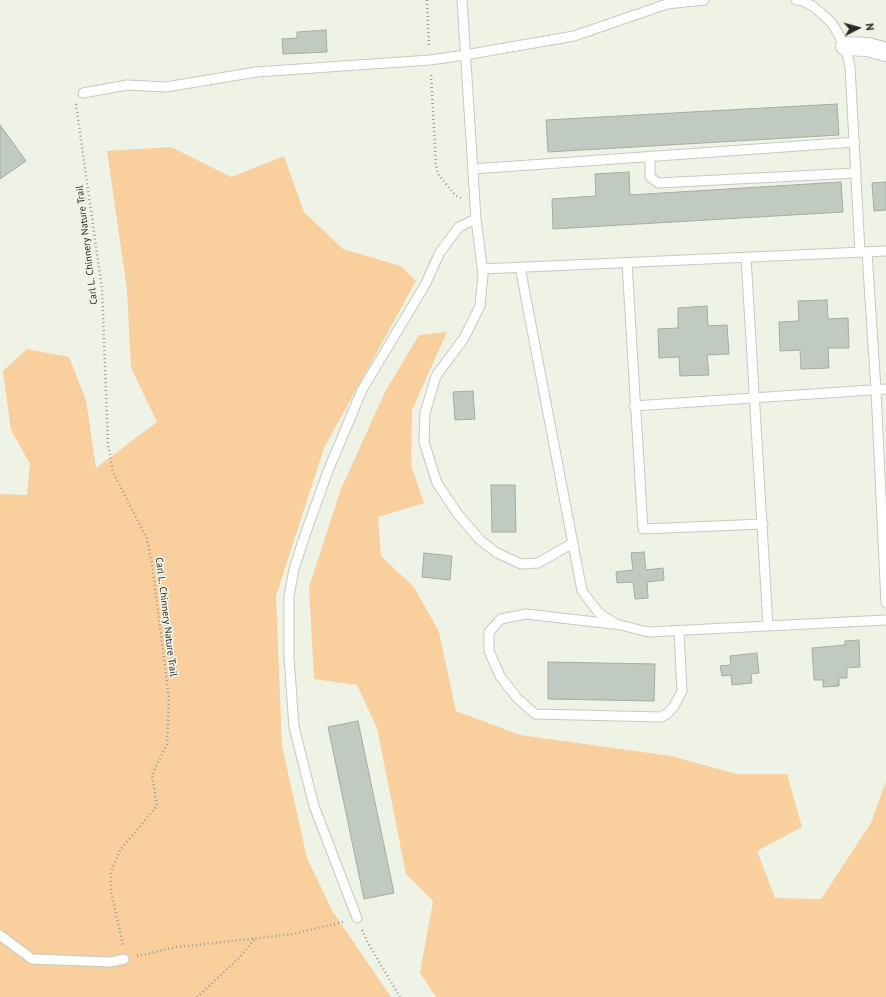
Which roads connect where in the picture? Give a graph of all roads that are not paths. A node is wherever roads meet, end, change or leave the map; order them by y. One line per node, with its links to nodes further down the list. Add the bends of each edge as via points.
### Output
1 (462, 0): 6 (lane)
2 (704, 0): 6 (lane, via 667,4 574,36)
3 (796, 0): 4 (lane, via 803,1 824,14)
4 (845, 46): 5 (street); 8 (lane, via 850,67)
5 (886, 52)
6 (465, 55): 7 (lane, via 430,60 251,73 166,87 127,85); 10 (lane)
7 (82, 92)
8 (855, 142): 9 (lane); 11 (lane)
9 (650, 156): 10 (lane); 11 (lane, via 650,177 658,183)
10 (473, 169): 12 (lane)
11 (856, 173): 14 (lane)
12 (476, 219): 18 (lane); 30 (lane, via 459,227 440,252 426,285 362,390 328,470 306,532 294,569 289,596 294,727 314,806)
13 (886, 251): 14 (lane)
14 (863, 252): 15 (lane); 20 (lane)
15 (746, 257): 16 (lane); 21 (lane)
16 (627, 262): 17 (lane); 22 (lane)
17 (520, 267): 18 (lane); 24 (lane)
18 (482, 269): 24 (lane, via 480,306 464,338 436,376 424,413 424,442 437,483 457,513 480,540 497,553 521,564 538,564)
19 (886, 389): 20 (lane)
20 (876, 390): 21 (lane); 25 (lane)
21 (755, 399): 22 (lane); 23 (lane)
22 (634, 406): 23 (lane, via 643,529)
23 (763, 524): 28 (lane)
24 (573, 543): 27 (lane, via 582,591 599,613)
25 (886, 602)
26 (886, 620): 28 (lane)
27 (616, 624): 29 (lane, via 648,632); 29 (lane, via 526,614 501,620 489,632 489,651 500,676 517,698 535,714 661,717 674,706 682,691)
28 (768, 626): 29 (lane)
29 (679, 631)
30 (356, 918)
31 (0, 936): 32 (lane, via 32,959 110,962)
32 (124, 959)

